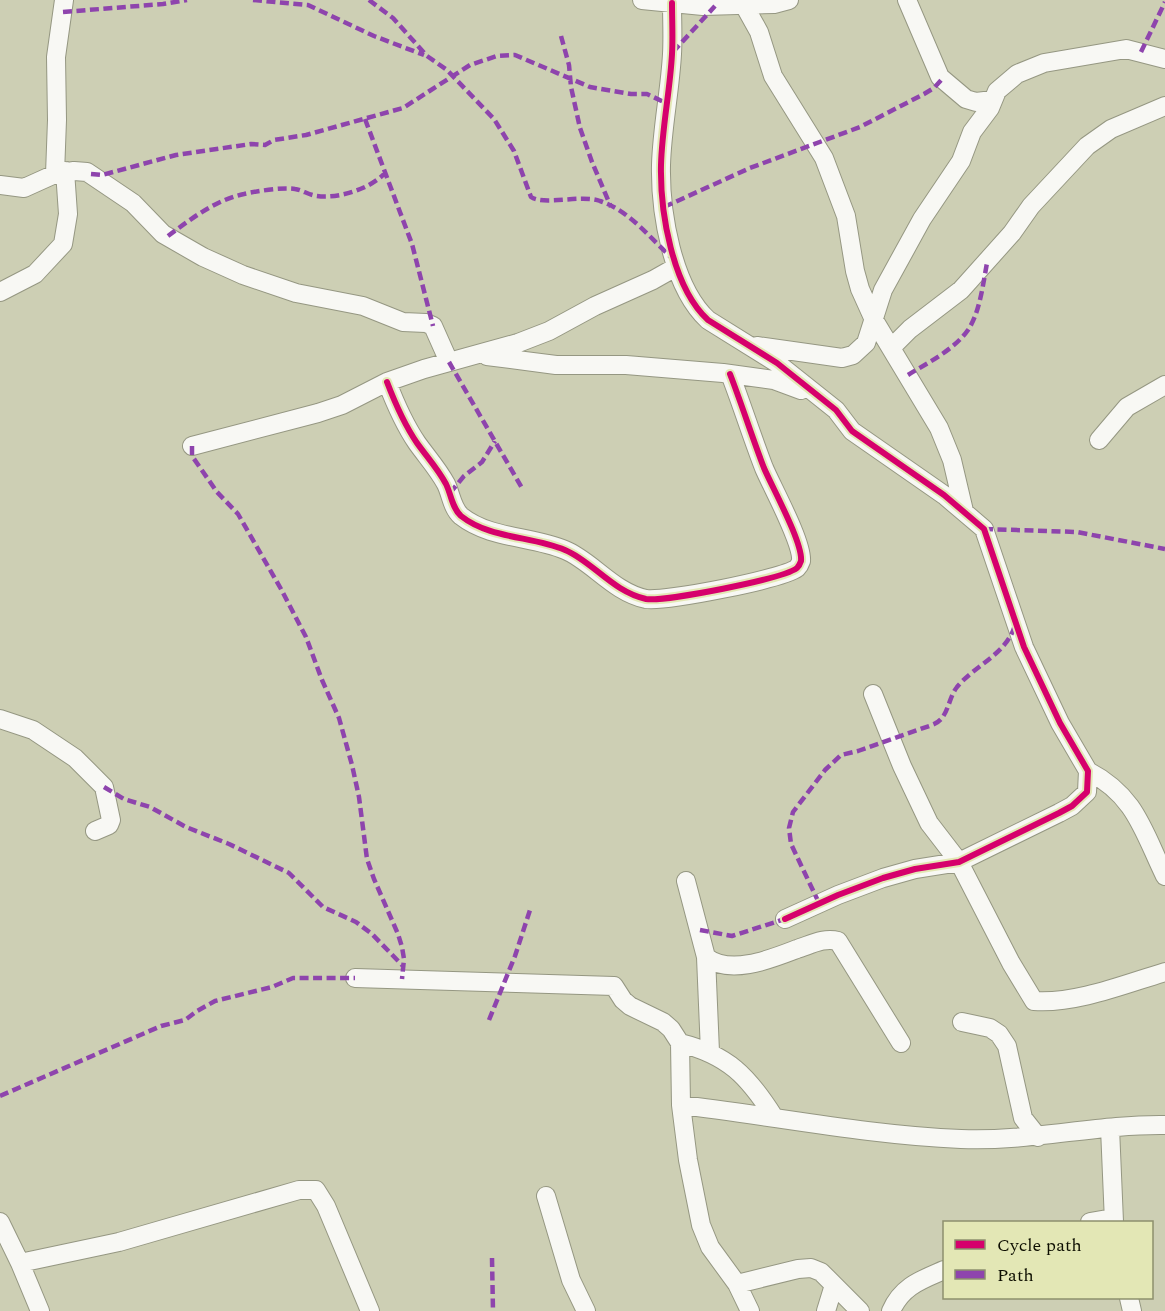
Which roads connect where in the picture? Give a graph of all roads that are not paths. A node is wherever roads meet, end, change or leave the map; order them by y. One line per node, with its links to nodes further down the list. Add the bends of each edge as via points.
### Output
1 (64, 0): 10 (street, via 56,57)
2 (642, 0): 5 (street)
3 (789, 0): 6 (street)
4 (907, 0): 8 (street, via 940,77 966,99)
5 (666, 2): 6 (street); 12 (street, via 673,52 661,167 666,222)
6 (744, 5): 14 (street, via 759,32 773,76 824,158 846,216 856,279)
7 (1165, 59): 8 (street, via 1126,49 1044,63 1017,74)
8 (993, 100): 14 (street, via 883,290)
9 (1165, 106): 16 (street, via 1111,129 1087,146 961,291)
10 (60, 173): 11 (street, via 24,188); 13 (street, via 68,214 63,244 35,274); 18 (street, via 80,170 91,174 133,203 163,234 243,275 296,293 363,306 403,322 433,326)
11 (0, 185)
12 (676, 267): 15 (street, via 704,316); 17 (street, via 549,331)
13 (0, 292)
14 (874, 320): 15 (street, via 866,343 848,357); 16 (street)
15 (749, 345): 22 (street)
16 (891, 348): 25 (street, via 939,428 952,460)
17 (476, 354): 18 (street); 19 (street, via 556,364 626,365)
18 (449, 362): 20 (street)
19 (730, 374): 20 (street, via 767,474 789,520 800,565 775,577 655,599 618,586 566,550 498,532 461,516 446,484 400,416); 22 (street, via 774,380)
20 (387, 382): 24 (street, via 333,409)
21 (1165, 385): 23 (street, via 1127,407)
22 (825, 401): 25 (street, via 852,431)
23 (1099, 440)
24 (192, 446)
25 (964, 511): 28 (street, via 985,530 1024,647)
26 (873, 694): 30 (street, via 929,823)
27 (0, 719): 29 (street, via 47,738 75,758 104,787 111,820)
28 (1088, 771): 30 (street, via 1086,792 1072,806); 31 (street, via 1115,788 1132,807)
29 (95, 831)
30 (959, 862): 33 (street, via 882,878); 35 (street, via 1034,1001 1076,998)
31 (1165, 876)
32 (686, 881): 34 (street)
33 (785, 920)
34 (706, 957): 39 (street, via 713,963 746,964 823,940 838,941); 40 (street)
35 (1165, 972)
36 (355, 978): 38 (street, via 614,986 630,1006 663,1022)
37 (962, 1022): 45 (street, via 999,1034 1006,1046 1023,1118)
38 (680, 1043): 40 (street); 41 (street)
39 (901, 1043)
40 (710, 1052): 42 (street, via 745,1078)
41 (681, 1105): 42 (street); 51 (street, via 701,1225 710,1247)
42 (774, 1117): 45 (street, via 900,1135 963,1139)
43 (1165, 1125): 44 (street)
44 (1110, 1128): 45 (street); 47 (street)
45 (1038, 1137)
46 (546, 1196): 55 (street, via 571,1280)
47 (1114, 1220)
48 (0, 1222): 49 (street)
49 (21, 1263): 53 (street); 54 (street, via 119,1242 298,1190 316,1190)
50 (943, 1270): 59 (street, via 902,1292)
51 (737, 1284): 52 (street, via 811,1268); 56 (street)
52 (834, 1285): 57 (street); 58 (street)
53 (40, 1311)
54 (370, 1311)
55 (586, 1311)
56 (750, 1311)
57 (826, 1311)
58 (860, 1311)
59 (891, 1311)

